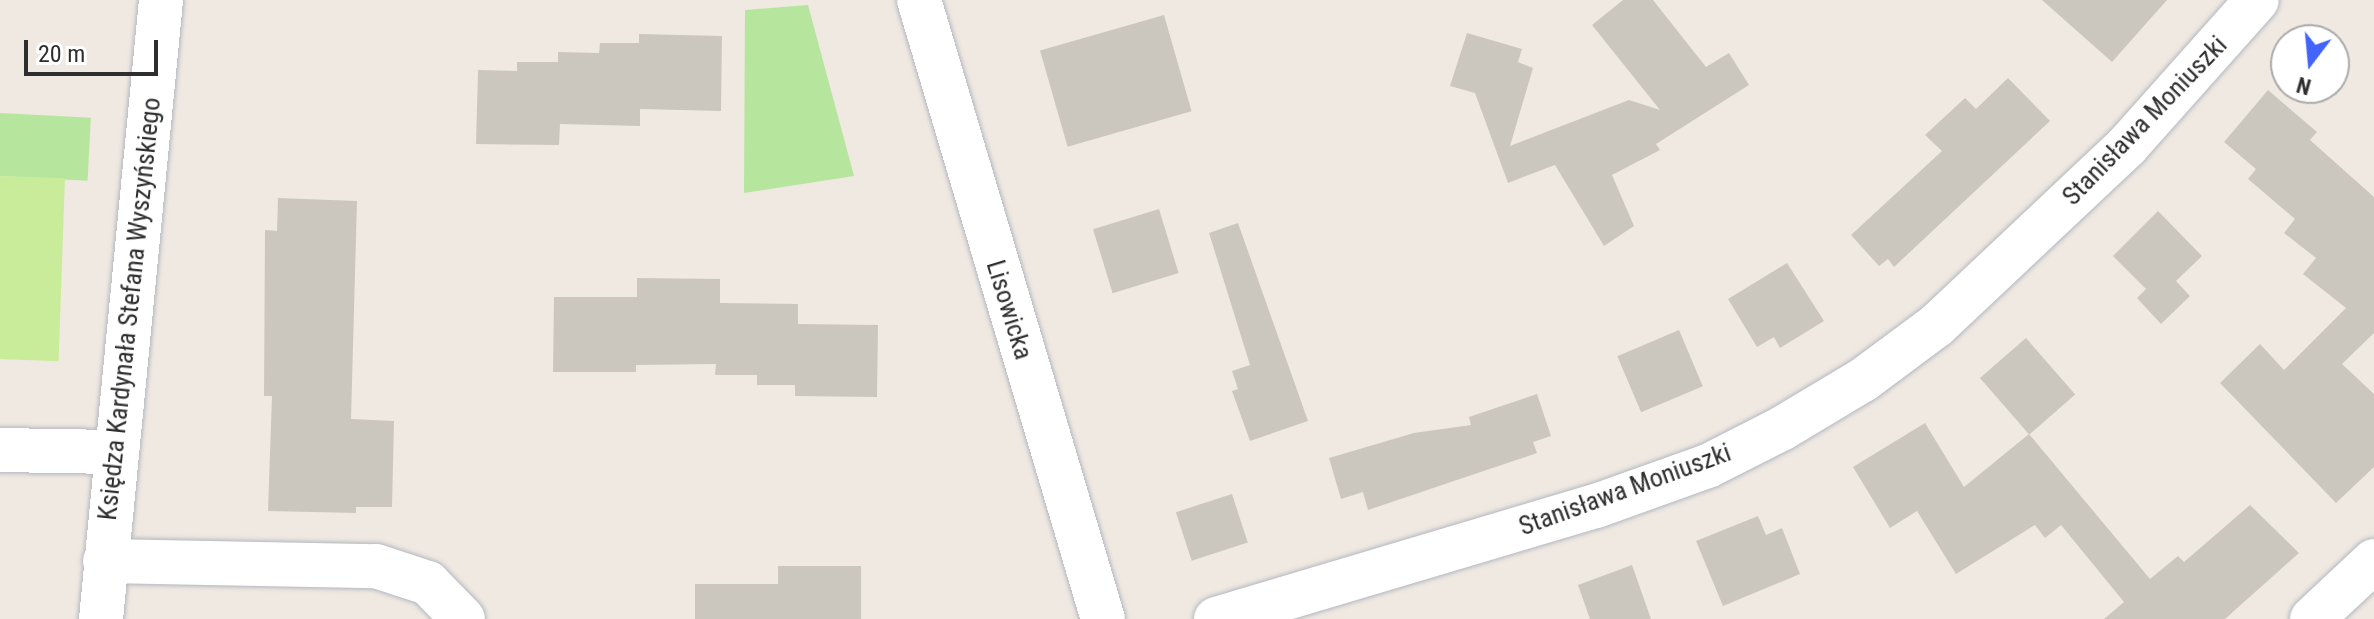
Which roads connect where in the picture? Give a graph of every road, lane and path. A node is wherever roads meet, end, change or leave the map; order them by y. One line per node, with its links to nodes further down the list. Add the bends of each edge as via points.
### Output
1 (161, 0): 5 (street, Księdza Kardynała Stefana Wyszyńskiego)
2 (919, 0): 10 (street, Lisowicka)
3 (2257, 0): 11 (street, Stanisława Moniuszki, via 2127,146 1937,325 1863,380 1795,421 1708,466 1596,506)
4 (0, 450): 5 (street)
5 (114, 452): 6 (street, Księdza Kardynała Stefana Wyszyńskiego)
6 (105, 561): 8 (street, Księdza Kardynała Stefana Wyszyńskiego); 9 (street, via 376,566 428,583)
7 (2374, 561): 12 (street)
8 (101, 619)
9 (463, 619)
10 (1103, 619)
11 (1216, 619)
12 (2312, 619)

